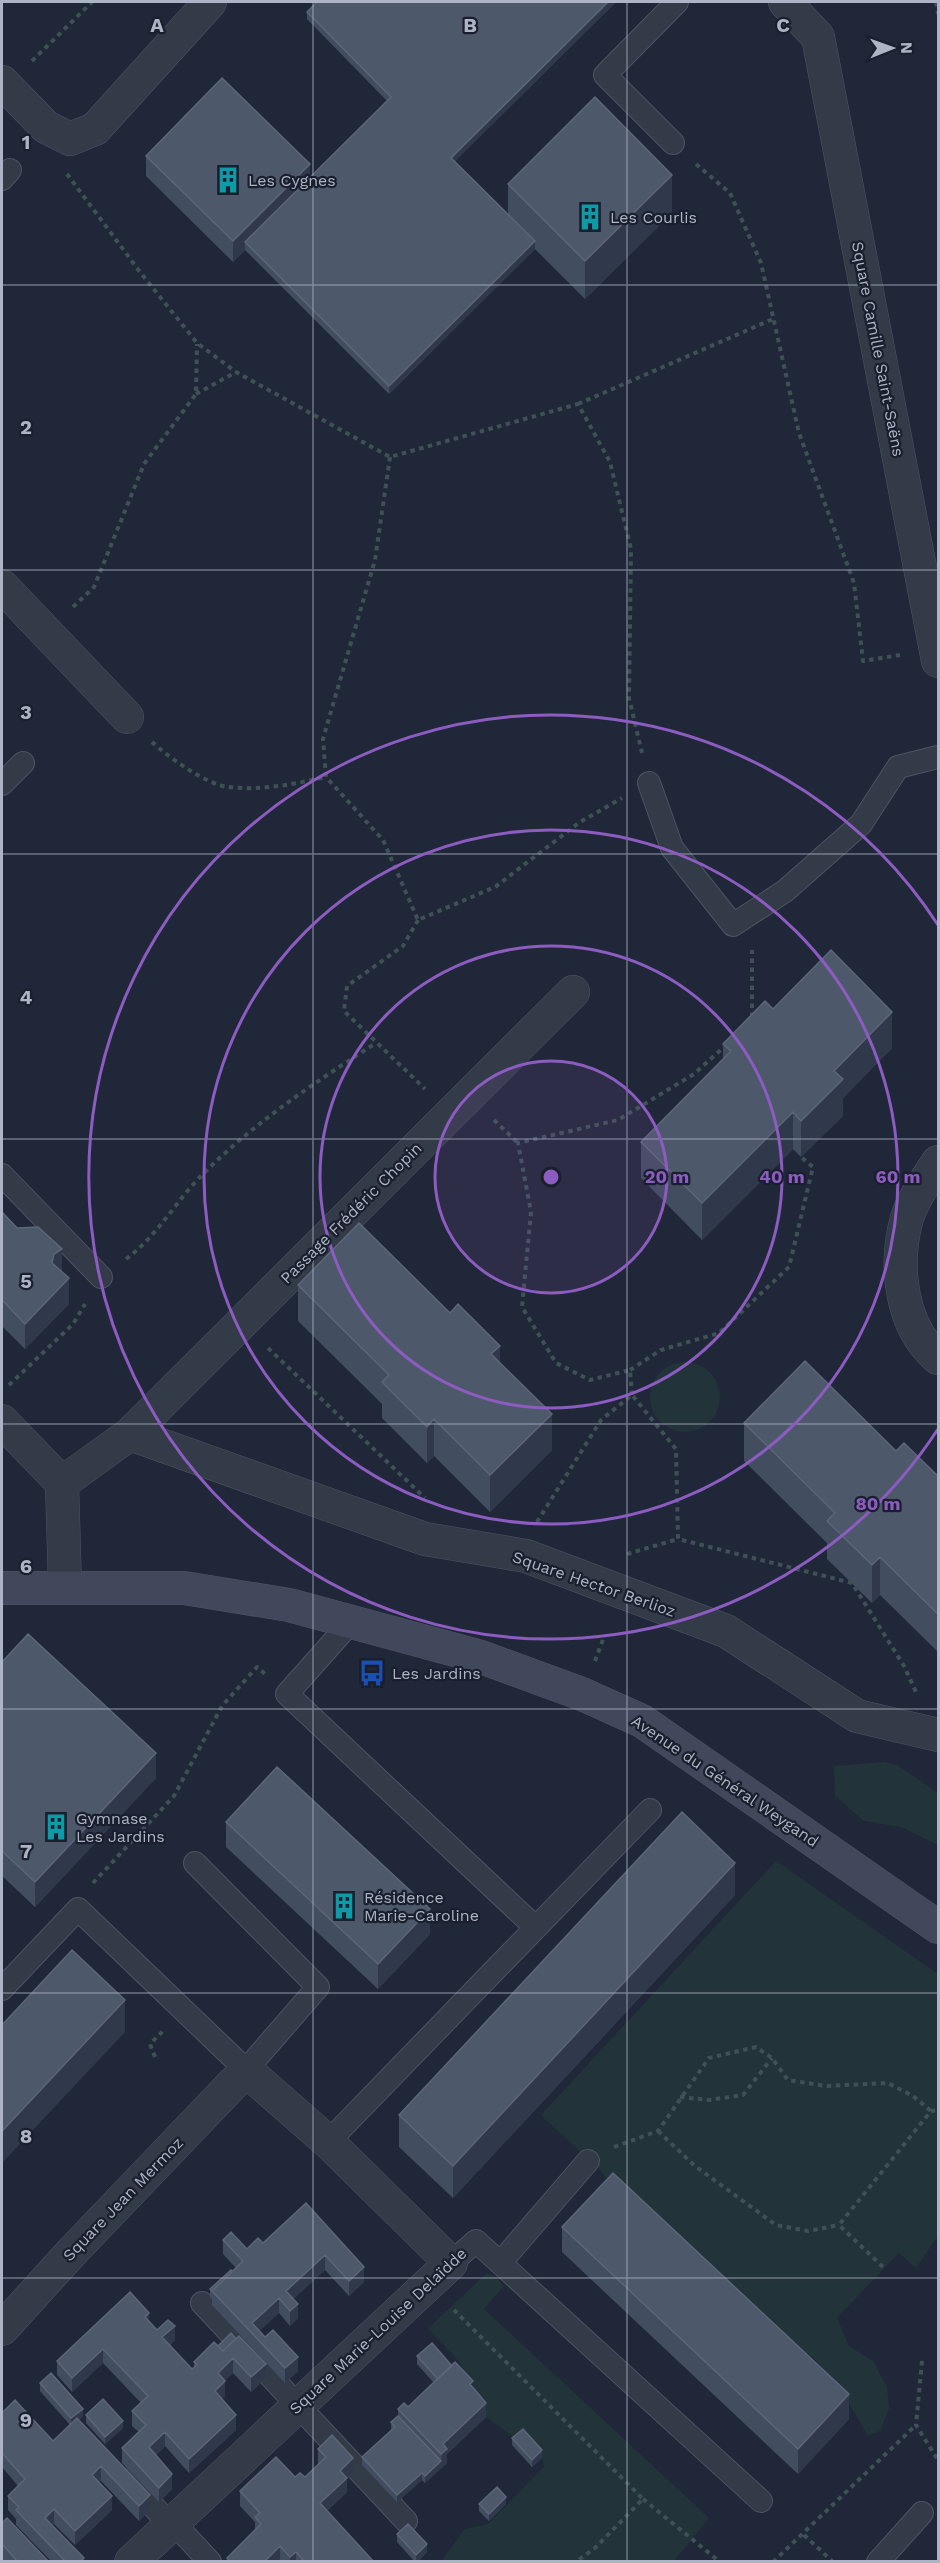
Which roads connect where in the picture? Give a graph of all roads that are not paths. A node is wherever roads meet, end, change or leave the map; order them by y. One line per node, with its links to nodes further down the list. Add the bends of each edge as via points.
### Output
1 (210, 2): 4 (street, via 95,129 70,139 46,127)
2 (677, 2): 5 (lane, via 605,75)
3 (785, 2): 7 (street, Square Camille Saint-Saëns, via 818,37)
4 (4, 84)
5 (673, 143)
6 (2, 586): 8 (street)
7 (937, 655)
8 (127, 717)
9 (939, 757): 11 (lane, via 898,767 861,824 785,891 733,925 672,848)
10 (23, 763): 12 (lane)
11 (649, 783)
12 (2, 784)
13 (573, 992): 19 (street, Passage Frédéric Chopin)
14 (939, 1162): 17 (street, via 908,1217 901,1261 904,1304 926,1348)
15 (2, 1175): 16 (lane)
16 (100, 1277)
17 (939, 1358)
18 (2, 1421): 20 (street)
19 (130, 1434): 20 (street, Passage Frédéric Chopin); 24 (street, Square Hector Berlioz, via 424,1539 526,1556 726,1631 857,1716)
20 (62, 1483): 21 (street)
21 (65, 1586): 22 (street, Avenue du Général Weygand); 23 (street, Avenue du Général Weygand, via 184,1588 290,1605)
22 (2, 1588)
23 (351, 1622): 27 (lane, via 287,1694); 28 (street, Avenue du Général Weygand, via 481,1657 642,1721)
24 (937, 1735)
25 (650, 1810): 27 (lane)
26 (195, 1863): 30 (lane, Square Jean Mermoz, via 318,1987)
27 (535, 1927): 31 (lane)
28 (939, 1927)
29 (2, 1989): 30 (lane, via 78,1910)
30 (246, 2070): 31 (street); 36 (street, Square Jean Mermoz)
31 (328, 2142): 34 (street)
32 (588, 2161): 33 (lane)
33 (501, 2262): 34 (lane, Square Marie-Louise Delaïdde, via 476,2241); 39 (lane, Square Marie-Louise Delaïdde)
34 (439, 2273): 37 (street, Square Marie-Louise Delaïdde)
35 (202, 2303): 37 (lane)
36 (2, 2329)
37 (298, 2404): 41 (lane); 42 (street, Square Marie-Louise Delaïdde)
38 (117, 2466): 42 (lane)
39 (761, 2501)
40 (922, 2513): 45 (lane)
41 (406, 2521)
42 (170, 2523): 43 (street, Square Marie-Louise Delaïdde); 44 (lane)
43 (131, 2562)
44 (210, 2562)
45 (878, 2562)

